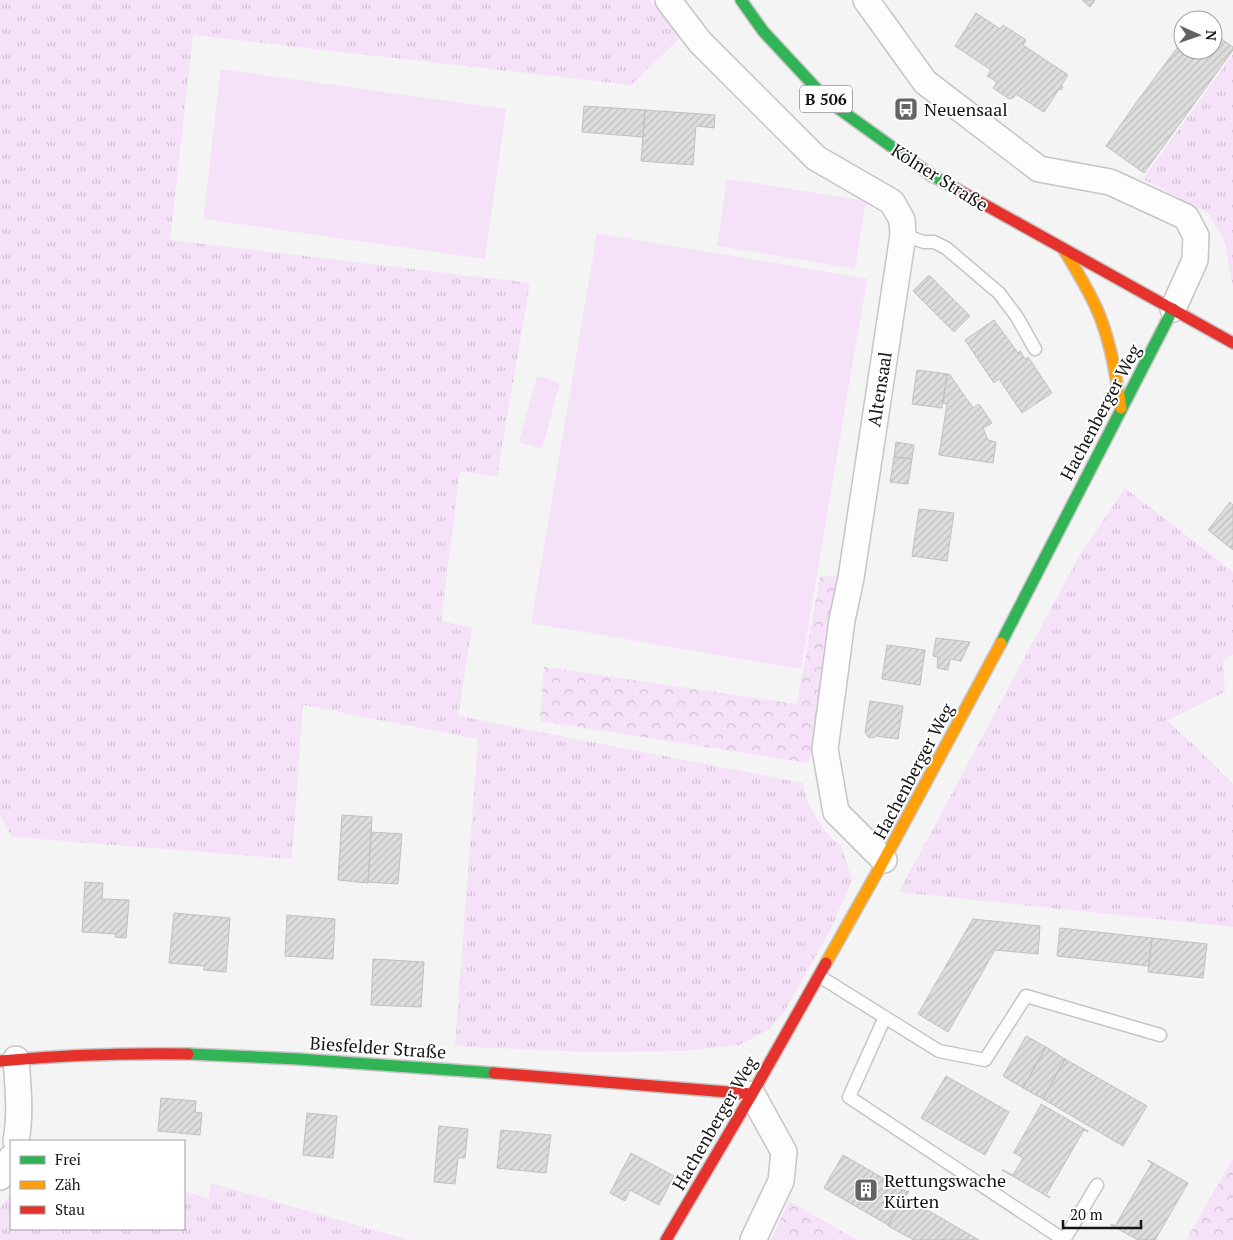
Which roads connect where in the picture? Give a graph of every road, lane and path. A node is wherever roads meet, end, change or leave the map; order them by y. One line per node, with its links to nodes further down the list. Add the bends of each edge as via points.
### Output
1 (668, 0): 4 (street, Altensaal, via 700,42 816,158 892,202 902,220)
2 (741, 0): 5 (street, Kölner Straße / B 506, via 763,31 828,101 931,175)
3 (866, 0): 6 (street, via 925,82 1039,169 1110,182 1186,217 1196,236 1195,260)
4 (903, 234): 8 (lane, via 946,248 999,293); 10 (street, Altensaal, via 842,620 826,749 836,812)
5 (1064, 249): 6 (street, Kölner Straße / B 506); 9 (street, via 1103,324)
6 (1173, 309): 7 (street, Kölner Straße / B 506); 9 (street, Hachenberger Weg)
7 (1233, 343)
8 (1035, 349)
9 (1121, 408): 10 (street, Hachenberger Weg, via 992,661)
10 (884, 860): 11 (street, Hachenberger Weg)
11 (819, 976): 12 (lane); 15 (street, Hachenberger Weg)
12 (885, 1018): 13 (lane, via 939,1051 985,1060 1026,996); 19 (lane, via 849,1097 1064,1240)
13 (1160, 1036)
14 (8, 1060): 15 (street, Biesfelder Straße, via 171,1053 348,1062); 16 (street, via 19,1098)
15 (752, 1094): 20 (street, Hachenberger Weg); 21 (street, via 784,1152 781,1181)
16 (16, 1140)
17 (10, 1161): 18 (street)
18 (0, 1177)
19 (1097, 1185)
20 (666, 1240)
21 (753, 1240)

